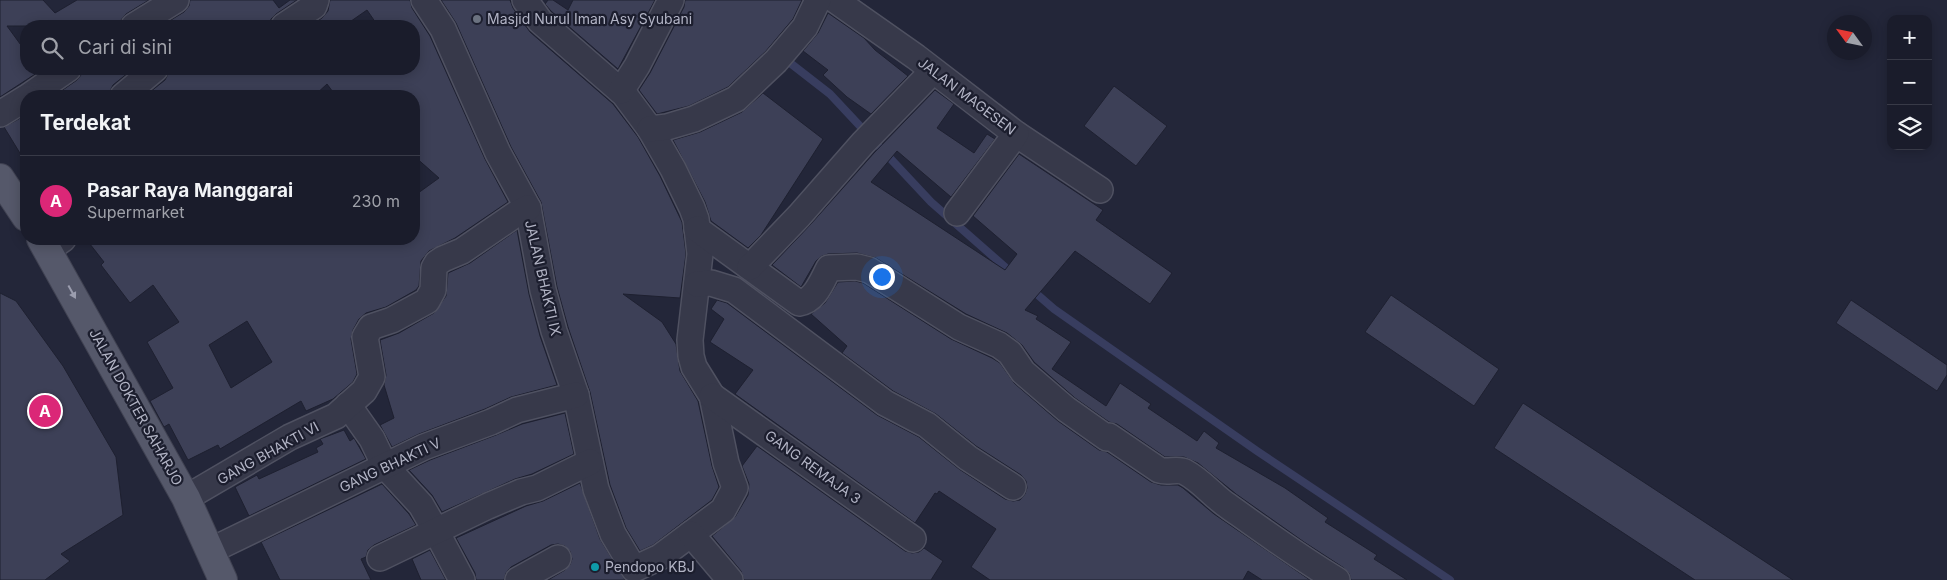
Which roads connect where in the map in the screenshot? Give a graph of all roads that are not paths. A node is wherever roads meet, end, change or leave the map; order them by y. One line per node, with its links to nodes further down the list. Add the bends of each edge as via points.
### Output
1 (176, 0): 8 (street)
2 (316, 0): 9 (street, via 314,6)
3 (424, 0): 22 (street, JALAN BHAKTI IX, via 443,29 498,153)
4 (524, 0): 15 (street, via 540,21)
5 (818, 0): 18 (street, via 805,27 736,99 694,119)
6 (836, 0): 10 (street, JALAN MAGESEN)
7 (670, 2): 15 (street)
8 (144, 20)
9 (293, 20)
10 (933, 71): 19 (street, JALAN MAGESEN); 27 (street)
11 (59, 75): 13 (street)
12 (148, 75): 14 (street)
13 (38, 90)
14 (130, 90)
15 (621, 91): 18 (street)
16 (20, 102): 17 (street)
17 (0, 114)
18 (650, 129): 25 (street, via 692,208)
19 (1016, 134): 21 (street, JALAN MAGESEN); 24 (street)
20 (3, 188): 23 (main road)
21 (1100, 190)
22 (528, 208): 29 (street, JALAN BHAKTI IX, via 552,323); 31 (street, GANG BHAKTI VI, via 462,251 442,259 434,268 433,290 427,301 371,327 365,337 372,377 364,391)
23 (20, 209)
24 (957, 213)
25 (697, 229): 27 (street); 28 (street, via 700,254)
26 (53, 245): 35 (main road, JALAN DOKTER SAHARJO, one-way to 35)
27 (750, 266): 46 (street, via 799,303 812,296 829,268 857,266 869,270 959,327 999,345 1010,353 1023,372 1066,409 1107,438 1110,436 1159,470 1184,472 1210,489 1227,506)
28 (697, 284): 30 (street, via 691,356); 34 (street, via 711,283 734,290 885,402 927,425 968,458)
29 (576, 395): 32 (street, JALAN BHAKTI IX); 33 (street, GANG BHAKTI V, via 517,410)
30 (712, 396): 37 (street, via 726,463 735,488 723,510); 38 (street, GANG REMAJA 3)
31 (348, 405): 33 (street, via 372,439); 35 (street, GANG BHAKTI VI, via 336,416 290,437)
32 (590, 462): 36 (street); 37 (street, JALAN BHAKTI IX, via 604,512 634,569 660,557)
33 (385, 466): 36 (street, via 414,497); 39 (street, GANG BHAKTI V)
34 (1013, 487)
35 (186, 498): 39 (main road, JALAN DOKTER SAHARJO)
36 (436, 531): 40 (street); 43 (street)
37 (691, 534): 45 (street)
38 (913, 539)
39 (210, 551): 42 (main road, JALAN DOKTER SAHARJO)
40 (380, 558)
41 (558, 558): 44 (street)
42 (223, 580)
43 (462, 580)
44 (518, 580)
45 (730, 580)
46 (1337, 580)

